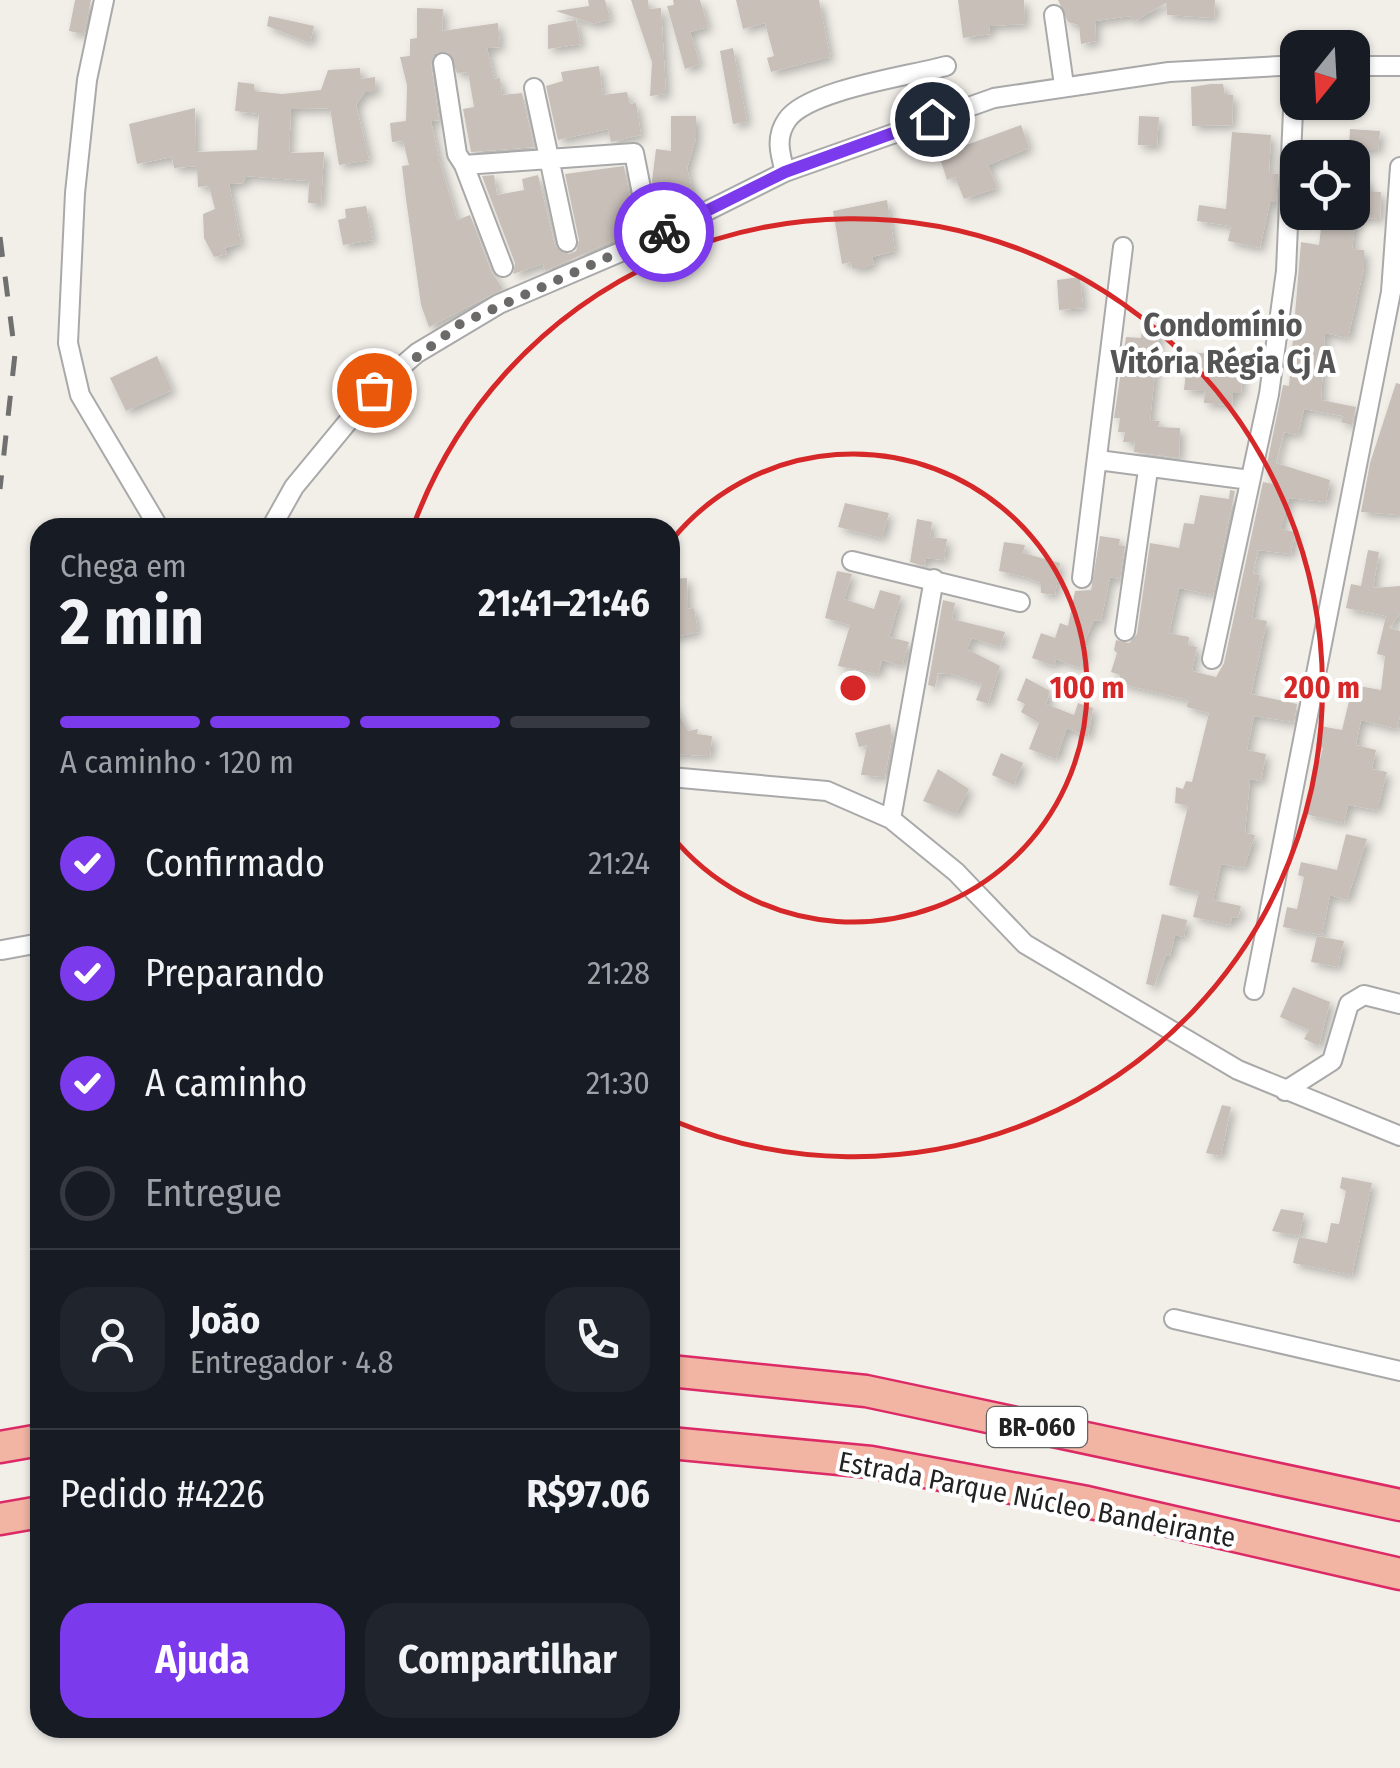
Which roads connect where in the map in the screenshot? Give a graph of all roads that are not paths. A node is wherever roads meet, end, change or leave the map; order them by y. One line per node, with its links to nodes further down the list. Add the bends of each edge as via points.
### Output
1 (104, 0): 22 (street, via 82,118 68,343 80,394)
2 (1054, 15): 8 (street)
3 (443, 62): 12 (street)
4 (946, 66): 14 (street, via 804,103 786,122 778,146)
5 (1280, 66): 8 (street)
6 (1370, 66): 7 (street)
7 (1400, 66)
8 (1064, 85): 14 (street, via 994,98)
9 (534, 88): 11 (street)
10 (1293, 120): 21 (street, via 1286,271 1270,394)
11 (549, 161): 12 (street); 15 (street, via 634,154); 16 (street)
12 (464, 165): 18 (street)
13 (1400, 166): 34 (street, via 1392,292)
14 (785, 172): 15 (street)
15 (651, 239): 23 (street, via 499,304 417,353 374,390)
16 (568, 242)
17 (1123, 247): 19 (street)
18 (503, 267)
19 (1098, 460): 20 (street); 25 (street)
20 (1148, 470): 21 (street); 28 (street)
21 (1250, 480): 29 (street)
22 (153, 518)
23 (277, 518)
24 (852, 562): 26 (street)
25 (1082, 578)
26 (934, 579): 27 (street); 31 (street)
27 (1020, 602)
28 (1125, 631)
29 (1212, 659)
30 (680, 778): 31 (street, via 826,791)
31 (891, 819): 36 (street, via 956,872 1025,944)
32 (30, 945): 33 (street)
33 (2, 950)
34 (1254, 990)
35 (1400, 1004): 36 (street, via 1364,995 1349,1004 1332,1061)
36 (1285, 1091): 37 (street)
37 (1400, 1136)
38 (1174, 1319): 39 (street)
39 (1400, 1371)
40 (680, 1372): 44 (highway, BR-060, via 866,1391)
41 (30, 1442): 43 (highway)
42 (680, 1444): 47 (highway, Estrada Parque Núcleo Bandeirante / BR-060, via 871,1462 1087,1502)
43 (0, 1447)
44 (1400, 1505)
45 (30, 1514): 46 (highway)
46 (0, 1519)
47 (1400, 1574)

